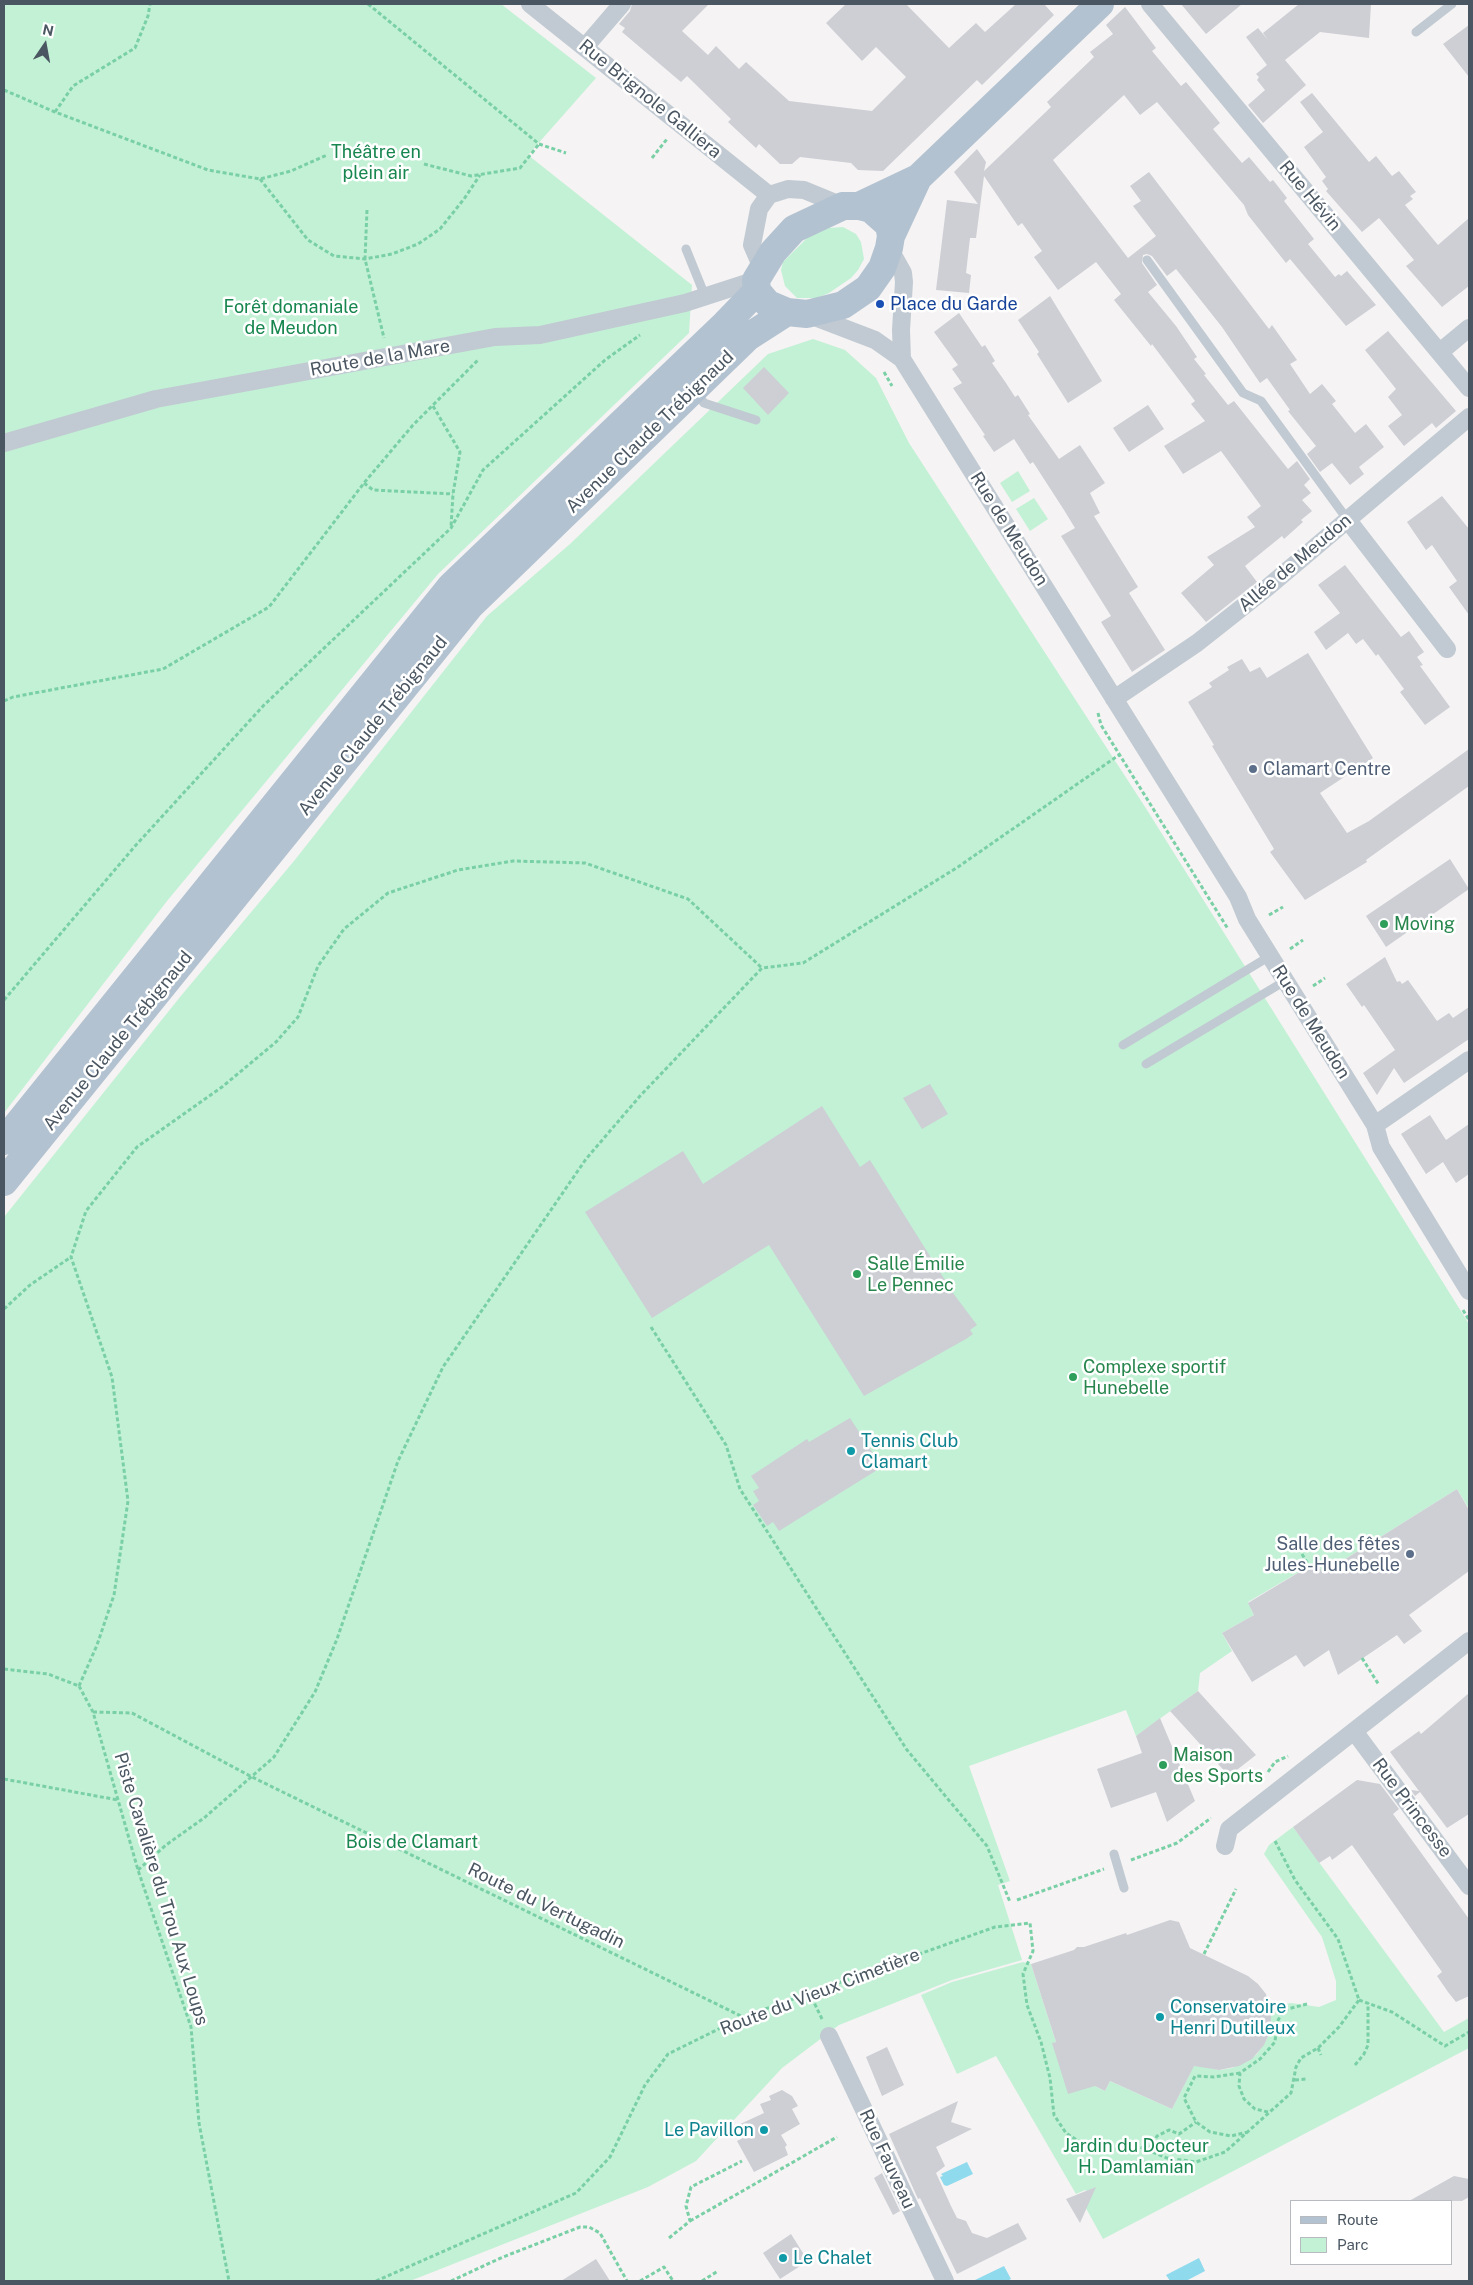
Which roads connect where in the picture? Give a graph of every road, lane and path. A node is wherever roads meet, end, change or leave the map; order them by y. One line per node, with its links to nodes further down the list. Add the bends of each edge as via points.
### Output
1 (150, 4): 11 (path, via 135,48 73,86)
2 (368, 4): 12 (path)
3 (530, 4): 9 (street, Rue Brignole Galliera)
4 (622, 4): 9 (street)
5 (1150, 4): 32 (street, Rue Hévin)
6 (1452, 4): 8 (lane)
7 (1094, 6): 17 (main road)
8 (1416, 32)
9 (585, 47): 19 (street, Rue Brignole Galliera)
10 (4, 90): 11 (path)
11 (55, 112): 18 (path, via 208,170)
12 (539, 144): 13 (path); 16 (path, via 520,168)
13 (566, 154)
14 (328, 155): 18 (path, via 291,172)
15 (424, 164): 16 (path, via 471,176)
16 (480, 174): 24 (path, via 440,229 410,248)
17 (918, 178): 20 (main road); 22 (main road)
18 (260, 180): 24 (path, via 308,240 334,256)
19 (769, 195): 20 (street, via 788,189 804,190); 26 (street, via 759,209 752,245)
20 (851, 206): 22 (main road, via 871,209 881,216 889,225); 26 (main road, via 794,229 773,252)
21 (367, 210): 24 (path)
22 (890, 242): 28 (main road, via 882,268 868,288 843,306); 34 (street, Rue de Meudon, via 904,282)
23 (686, 249): 27 (lane)
24 (365, 259): 33 (path)
25 (1147, 260): 43 (lane, via 1242,393 1261,401)
26 (758, 280): 27 (street, Route de la Mare); 28 (main road, via 768,304); 63 (main road, Avenue Claude Trébignaud, via 718,331 451,586)
27 (705, 296): 31 (street, Route de la Mare, via 540,335)
28 (797, 313): 34 (street, Rue de Meudon, via 875,340); 36 (main road, Avenue Claude Trébignaud, via 748,337)
29 (1469, 328): 32 (street)
30 (645, 331): 44 (path, via 605,360 484,470)
31 (496, 337): 33 (street, Route de la Mare); 37 (path, via 472,367)
32 (1440, 352): 35 (street, Rue Hévin)
33 (388, 357): 40 (street, Route de la Mare, via 156,399)
34 (902, 359): 46 (street, Rue de Meudon)
35 (1469, 388)
36 (695, 390): 39 (lane, via 704,403); 64 (main road, Avenue Claude Trébignaud, via 470,606)
37 (433, 406): 41 (path); 42 (path, via 460,452)
38 (1469, 417): 43 (street, Allée de Meudon)
39 (756, 420)
40 (4, 443)
41 (364, 482): 42 (path, via 373,490); 47 (path, via 287,587 262,612 164,669)
42 (453, 494): 44 (path)
43 (1347, 520): 45 (street); 46 (street, Allée de Meudon, via 1197,643)
44 (452, 528): 58 (path, via 264,705 136,846)
45 (1447, 649)
46 (1114, 700): 53 (street, Rue de Meudon, via 1238,897 1247,919)
47 (4, 701)
48 (1283, 907): 50 (path)
49 (1216, 911): 54 (path, via 1119,755 958,867 803,962)
50 (1270, 915)
51 (1302, 940): 52 (path)
52 (1290, 949)
53 (1270, 956): 56 (street, Rue de Meudon); 59 (lane)
54 (762, 968): 65 (path, via 688,899 584,863 513,862 458,870 388,893 344,929 318,966 298,1017 276,1042 222,1087 136,1147 86,1211); 80 (path, via 640,1096 586,1159 444,1367 398,1461 337,1640 315,1692 274,1757)
55 (1325, 978): 57 (path)
56 (1285, 981): 61 (lane); 62 (street, Rue de Meudon)
57 (1313, 986)
58 (4, 1000)
59 (1123, 1045)
60 (1469, 1060): 62 (street)
61 (1146, 1064)
62 (1375, 1125): 66 (street, Rue de Meudon); 67 (street, Rue de Meudon, via 1381,1147)
63 (4, 1141)
64 (4, 1182)
65 (71, 1257): 68 (path, via 30,1285); 76 (path, via 112,1377 128,1501 114,1595)
66 (1469, 1272)
67 (1469, 1291)
68 (4, 1308)
69 (651, 1327): 94 (path, via 726,1445 740,1490 907,1750 987,1846)
70 (1302, 1554): 71 (path)
71 (1309, 1566)
72 (1469, 1641): 78 (street)
73 (1362, 1658): 74 (path)
74 (1367, 1668)
75 (4, 1669): 76 (path, via 48,1674)
76 (79, 1686): 77 (path, Piste Cavalière du Trou Aux Loups)
77 (93, 1712): 80 (path, Route du Vertugadin, via 132,1713); 83 (path, Piste Cavalière du Trou Aux Loups)
78 (1354, 1731): 86 (street, via 1229,1829); 90 (street, Rue Princesse)
79 (1284, 1757): 81 (path, via 1272,1765)
80 (252, 1777): 89 (path); 100 (path, Route du Vertugadin)
81 (1265, 1777)
82 (4, 1779): 83 (path)
83 (118, 1800): 89 (path, Piste Cavalière du Trou Aux Loups)
84 (1216, 1814): 88 (path, via 1177,1843)
85 (1275, 1841): 97 (path, via 1295,1880 1338,1939)
86 (1225, 1846)
87 (1114, 1854): 88 (lane)
88 (1117, 1864): 91 (lane); 93 (path)
89 (138, 1870): 118 (path, Piste Cavalière du Trou Aux Loups, via 191,2027 199,2124)
90 (1469, 1886)
91 (1124, 1888)
92 (1236, 1889): 95 (path)
93 (1017, 1900)
94 (1010, 1902)
95 (1204, 1954)
96 (809, 1992): 100 (path, Route du Vieux Cimetière); 102 (path); 113 (path, Route du Vieux Cimetière, via 995,1927 1030,1924 1032,1952 1023,1974 1027,2005 1050,2078 1054,2115 1066,2133 1086,2146 1115,2149 1135,2145)
97 (1358, 2000): 98 (path); 103 (path, via 1339,2027)
98 (1368, 2003): 101 (path, via 1392,2012 1445,2046); 105 (path, via 1368,2045)
99 (1307, 2004): 106 (path, via 1284,2010 1277,2022 1275,2042 1260,2059)
100 (743, 2018): 119 (path, Route du Vieux Cimetière, via 668,2054 645,2086 610,2157 576,2192)
101 (1469, 2032)
102 (829, 2036): 125 (street, Rue Fauveau)
103 (1318, 2048): 104 (path); 108 (path, via 1301,2058)
104 (1321, 2055)
105 (1355, 2065)
106 (1240, 2073): 109 (path, via 1239,2086 1244,2099 1255,2109); 110 (path, via 1195,2076 1184,2098)
107 (1306, 2079): 108 (path)
108 (1295, 2080): 109 (path, via 1291,2093)
109 (1269, 2112): 111 (path)
110 (1196, 2122): 111 (path, via 1210,2132 1231,2136); 113 (path, via 1179,2134 1169,2130 1157,2136)
111 (1249, 2132): 113 (path, via 1225,2152 1196,2162 1167,2158)
112 (837, 2137): 115 (path)
113 (1148, 2149)
114 (742, 2161): 115 (path, via 691,2187 686,2206)
115 (690, 2221): 116 (path)
116 (668, 2238)
117 (718, 2271): 124 (path)
118 (229, 2281)
119 (376, 2281)
120 (451, 2281): 121 (path, via 503,2257 580,2227 589,2227 600,2233)
121 (627, 2281)
122 (640, 2281): 123 (path, via 664,2267)
123 (673, 2281)
124 (702, 2281)
125 (945, 2281)

